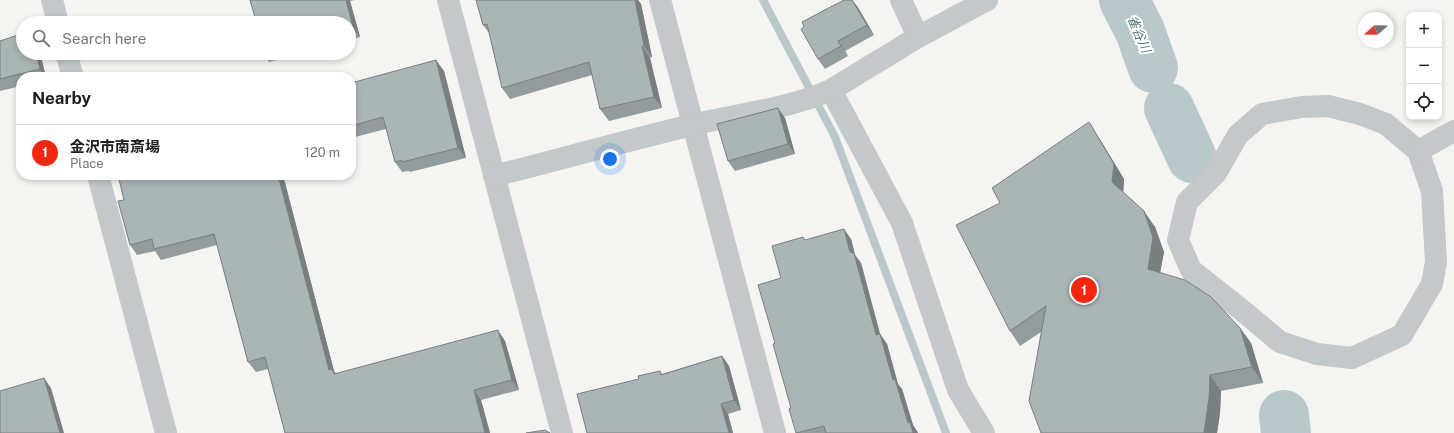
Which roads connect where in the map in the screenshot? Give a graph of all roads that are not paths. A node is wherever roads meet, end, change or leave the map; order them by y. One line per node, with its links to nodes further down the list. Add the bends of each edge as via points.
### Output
1 (52, 0): 6 (street)
2 (448, 0): 14 (street)
3 (660, 0): 11 (street)
4 (900, 0): 7 (street)
5 (987, 0): 7 (street)
6 (56, 16)
7 (918, 37): 10 (street)
8 (68, 60): 9 (street)
9 (72, 72)
10 (824, 93): 11 (street, via 787,105); 19 (street, via 902,224 958,390)
11 (693, 125): 14 (street); 18 (street)
12 (1454, 131): 13 (street)
13 (1418, 151): 13 (street, via 1432,191 1436,262 1432,284 1402,335 1352,358 1317,354 1280,342 1191,270 1178,240 1187,202 1216,173 1238,135 1262,114 1302,107 1328,106 1386,124)
14 (494, 176): 17 (street)
15 (99, 180): 16 (street)
16 (166, 433)
17 (562, 433)
18 (775, 433)
19 (984, 433)

